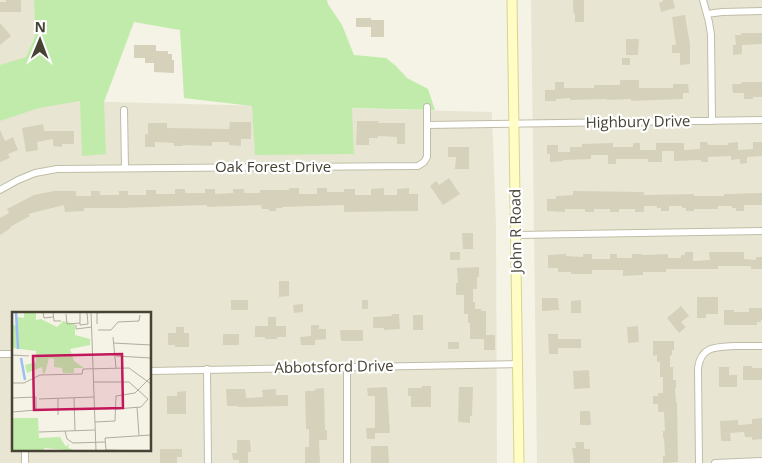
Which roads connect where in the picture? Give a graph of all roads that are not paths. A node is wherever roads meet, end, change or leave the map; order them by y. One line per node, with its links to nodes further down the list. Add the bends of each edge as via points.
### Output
1 (512, 0): 9 (main road, John R Road)
2 (703, 0): 4 (street)
3 (762, 11): 4 (street)
4 (707, 14): 8 (street, via 711,36)
5 (427, 107): 10 (street, Oak Forest Drive)
6 (124, 110): 11 (street)
7 (762, 120): 8 (street, Highbury Drive)
8 (712, 121): 9 (street, Highbury Drive)
9 (514, 124): 10 (street); 14 (main road, John R Road)
10 (427, 125): 11 (street, Oak Forest Drive, via 427,157 418,166)
11 (125, 168): 12 (street, Oak Forest Drive, via 57,169 35,173)
12 (0, 190)
13 (762, 231): 14 (street)
14 (516, 234): 16 (main road, John R Road)
15 (762, 346): 26 (street, via 714,347 701,356 698,368)
16 (518, 364): 17 (street, Abbotsford Drive); 25 (main road, John R Road)
17 (346, 366): 18 (street, Abbotsford Drive); 24 (street)
18 (207, 369): 19 (street, Abbotsford Drive); 23 (street)
19 (151, 371)
20 (25, 450): 22 (street)
21 (762, 461): 27 (street)
22 (25, 463)
23 (208, 463)
24 (347, 463)
25 (519, 463)
26 (699, 463)
27 (715, 463)

